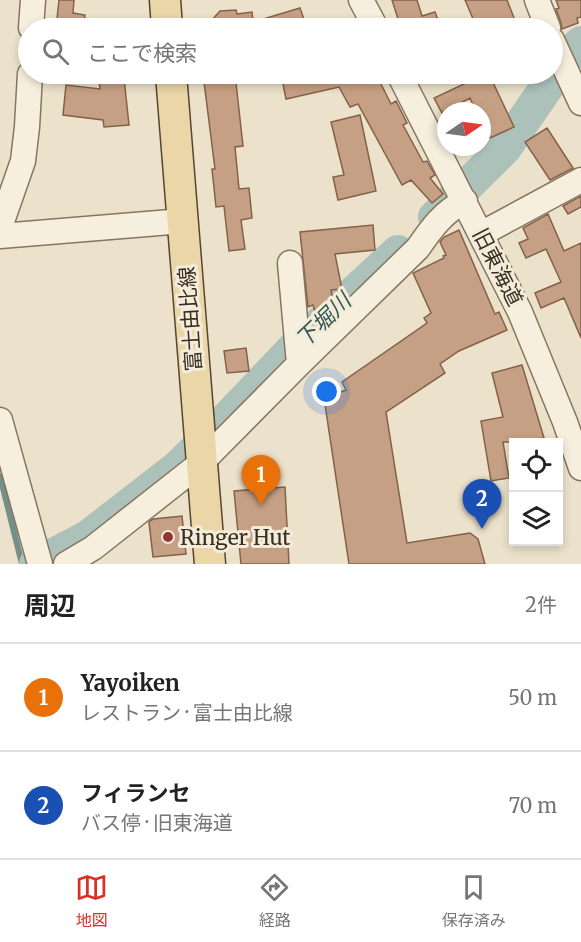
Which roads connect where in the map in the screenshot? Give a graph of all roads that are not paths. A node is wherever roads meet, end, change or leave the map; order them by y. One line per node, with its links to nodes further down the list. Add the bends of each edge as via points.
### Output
1 (33, 0): 5 (street)
2 (165, 0): 6 (main road)
3 (361, 0): 7 (street)
4 (537, 0): 8 (street)
5 (32, 18)
6 (166, 18)
7 (371, 18)
8 (544, 18)
9 (563, 64): 13 (street)
10 (29, 84): 17 (street, via 23,161)
11 (172, 84): 16 (main road, 富士由比線)
12 (404, 84): 15 (street, 旧東海道)
13 (576, 92)
14 (581, 180): 18 (street)
15 (461, 195): 18 (street, 旧東海道); 21 (street, via 418,248)
16 (183, 221): 19 (street); 23 (main road, 富士由比線)
17 (0, 227)
18 (481, 234): 24 (street, 旧東海道, via 520,312)
19 (0, 236)
20 (290, 263): 21 (street)
21 (299, 364): 23 (street)
22 (0, 420): 25 (street)
23 (201, 463): 26 (street, via 93,548); 27 (main road, 富士由比線)
24 (581, 468)
25 (38, 556)
26 (66, 564)
27 (210, 564)

